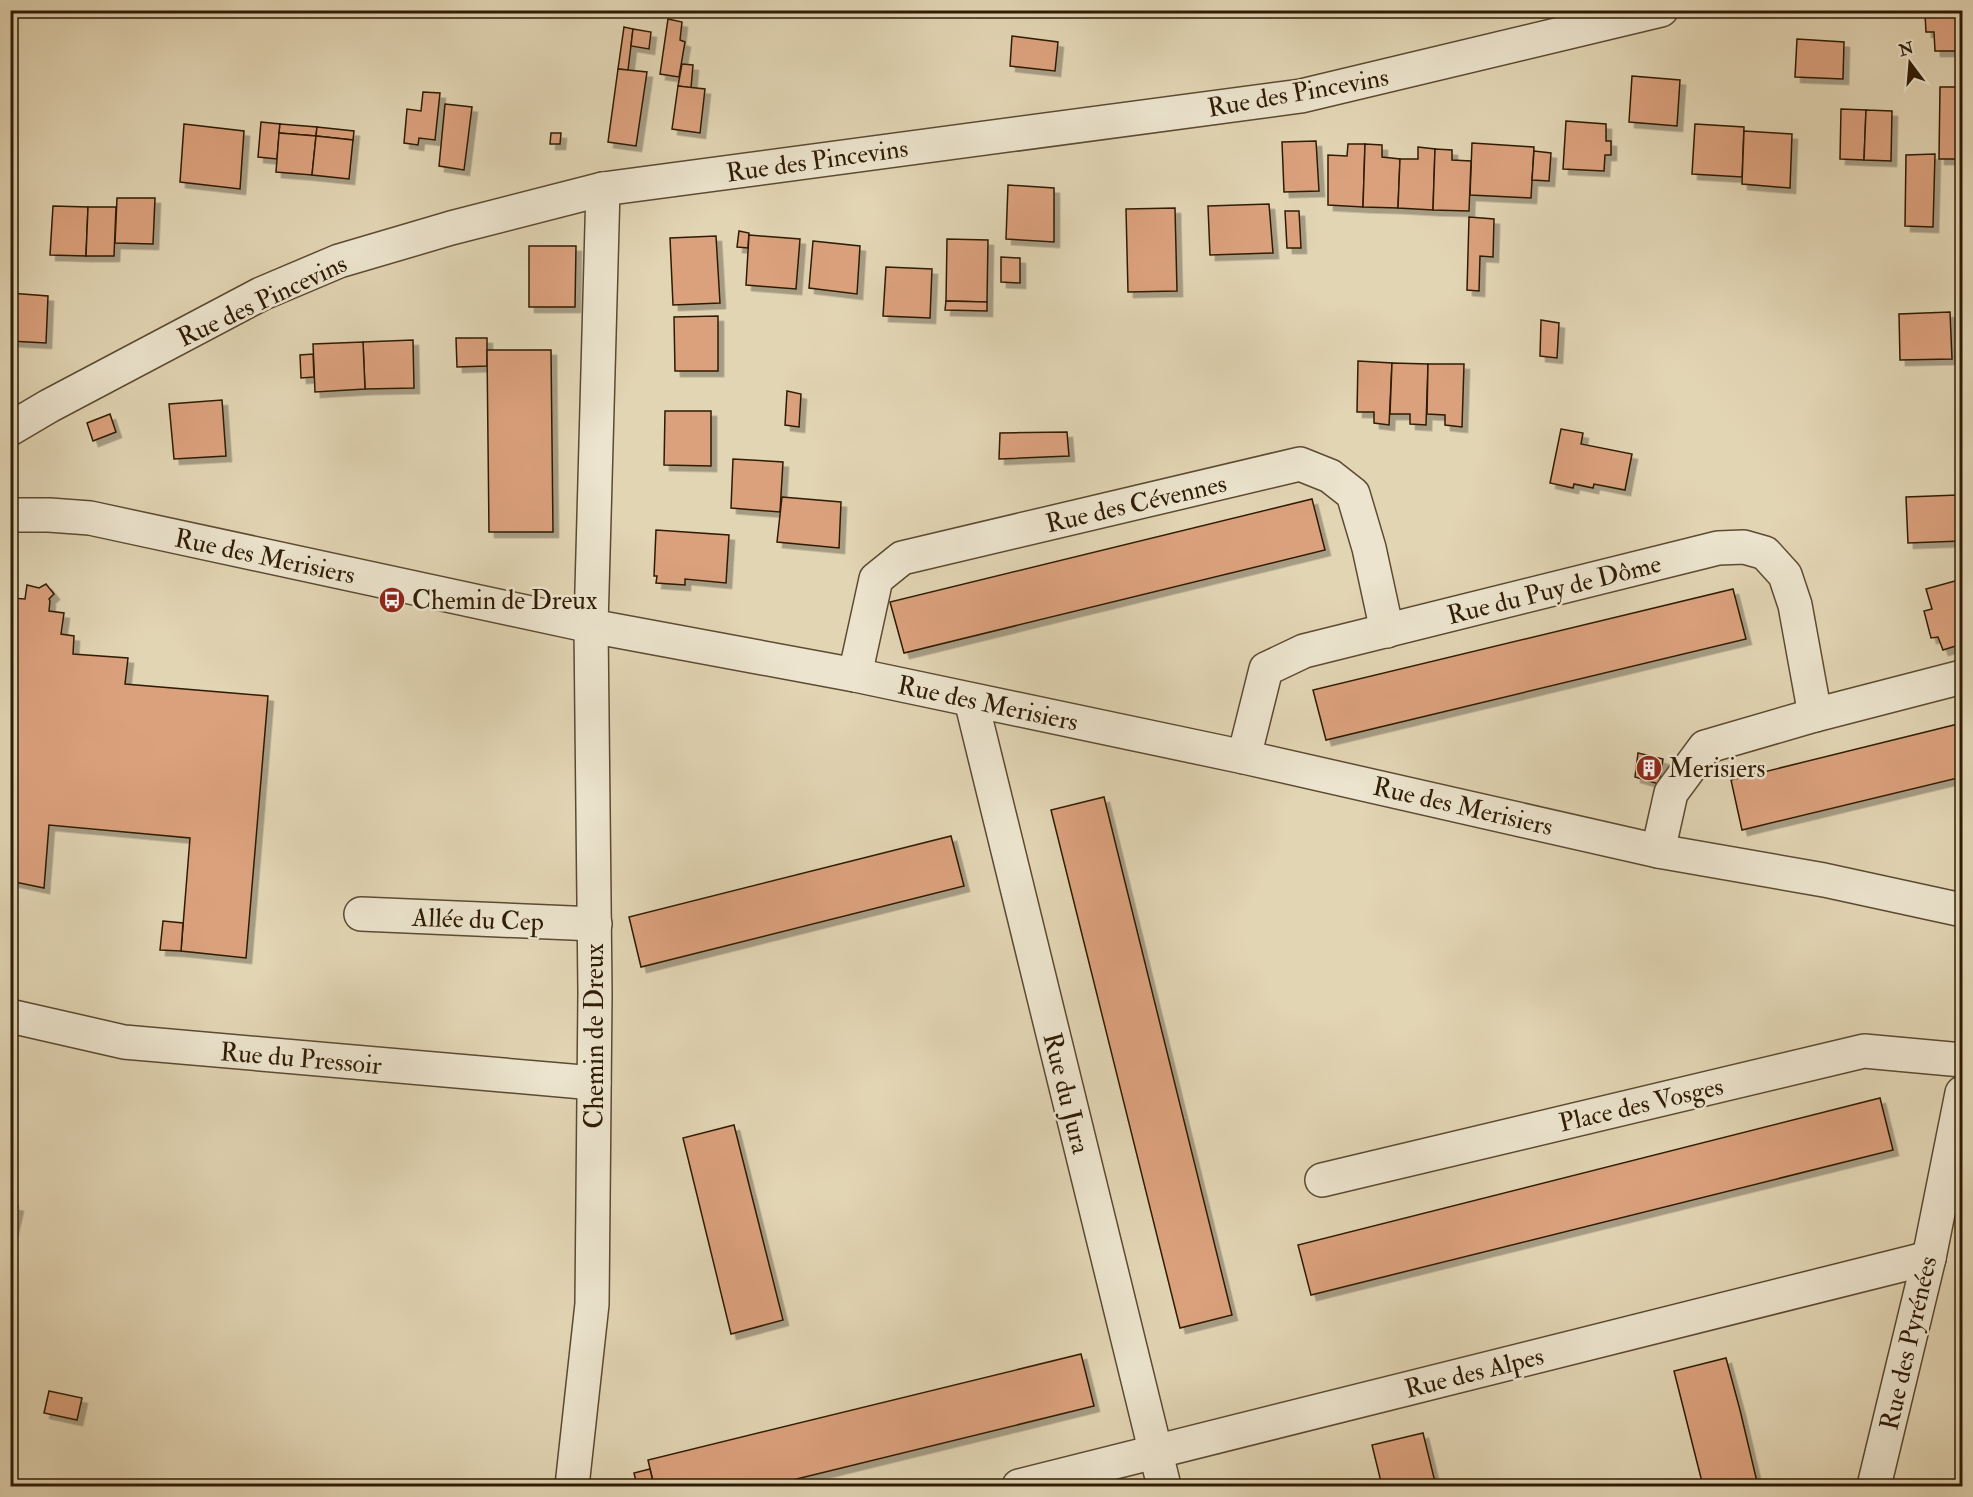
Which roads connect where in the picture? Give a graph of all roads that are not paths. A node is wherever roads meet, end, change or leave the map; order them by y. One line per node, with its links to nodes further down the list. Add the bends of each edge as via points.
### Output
1 (1661, 10): 2 (street, Rue des Pincevins, via 1302,96)
2 (603, 189): 3 (street, Rue des Pincevins, via 339,261 261,294); 5 (street, Chemin de Dreux)
3 (10, 429)
4 (10, 515): 5 (street, Rue des Merisiers, via 90,518)
5 (591, 626): 7 (street, Rue des Merisiers); 15 (street, Chemin de Dreux)
6 (1387, 631): 7 (street, Rue des Cévennes, via 1353,494 1329,476 1300,464 902,558 876,579); 10 (street, Rue du Puy de Dôme, via 1718,548 1744,547 1765,553 1785,575 1795,605); 11 (street, Rue du Puy de Dôme, via 1304,651 1266,669)
7 (855, 675): 9 (street, Rue des Merisiers)
8 (1962, 678): 10 (street)
9 (971, 700): 11 (street, Rue des Merisiers); 23 (street, Rue du Jura)
10 (1815, 715): 12 (street, via 1705,747 1671,793)
11 (1244, 757): 12 (street, Rue des Merisiers)
12 (1658, 851): 13 (street, Rue des Merisiers, via 1824,880)
13 (1962, 910)
14 (361, 914): 15 (street, Allée du Cep)
15 (594, 924): 18 (street, Chemin de Dreux)
16 (10, 1016): 18 (street, Rue du Pressoir, via 124,1042)
17 (1962, 1060): 20 (street, Place des Vosges, via 1864,1051)
18 (594, 1083): 24 (street, Chemin de Dreux, via 592,1304)
19 (1962, 1093): 21 (street, Rue des Pyrénées)
20 (1322, 1180)
21 (1953, 1188): 22 (street, Rue des Pyrénées)
22 (1929, 1258): 23 (street, Rue des Alpes); 27 (street, Rue des Pyrénées)
23 (1156, 1452): 25 (street, Rue des Alpes); 26 (street, Rue du Jura)
24 (572, 1486)
25 (1019, 1486)
26 (1164, 1486)
27 (1874, 1486)

